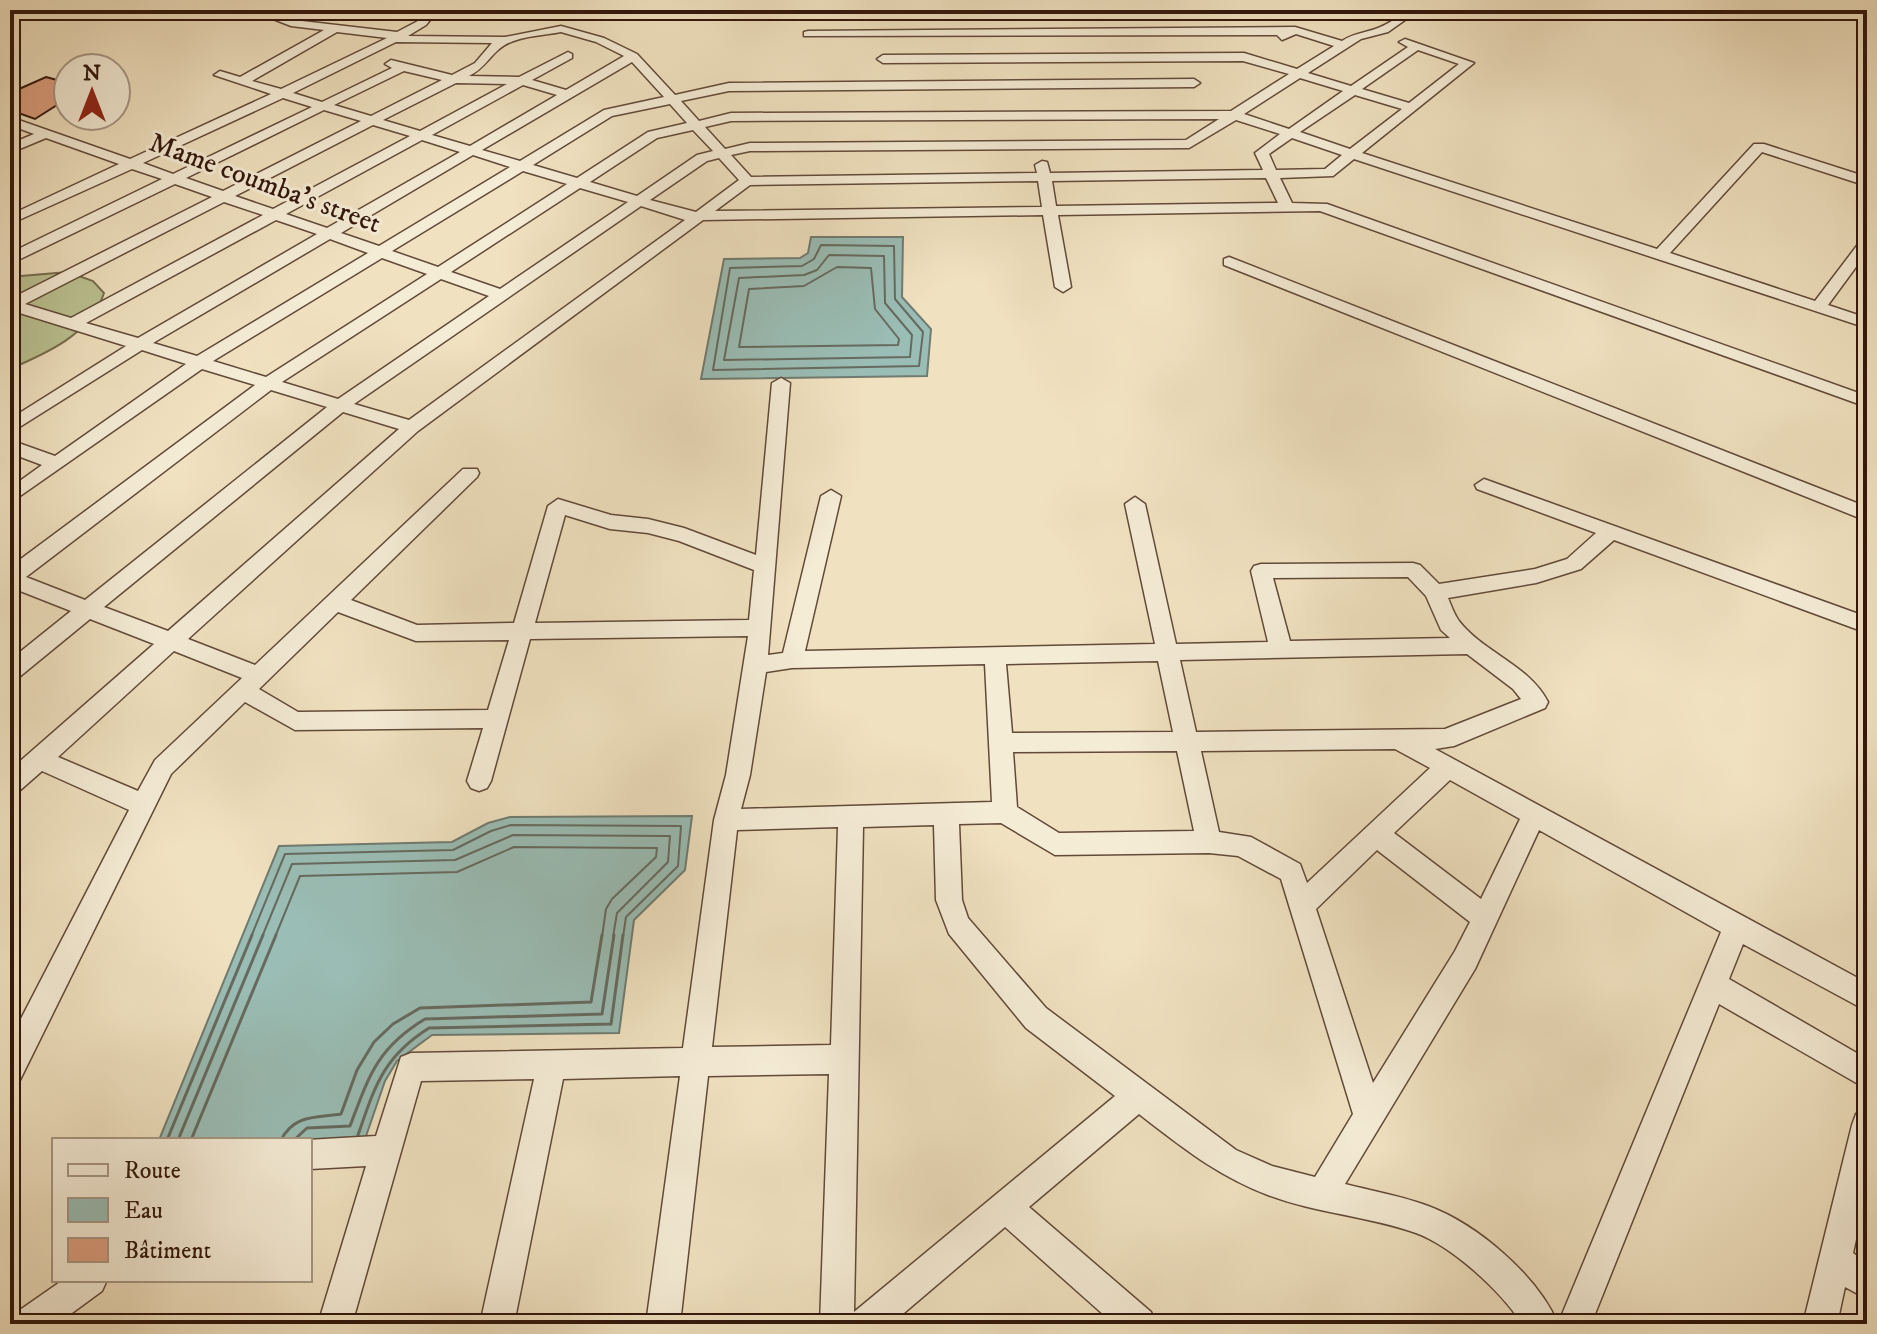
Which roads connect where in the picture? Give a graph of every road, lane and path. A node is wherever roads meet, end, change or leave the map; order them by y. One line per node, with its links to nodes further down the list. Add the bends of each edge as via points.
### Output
1 (274, 10): 8 (street, via 272,15 291,23)
2 (433, 10): 13 (street)
3 (984, 10): 4 (street, via 1013,15)
4 (1072, 10)
5 (1168, 10): 6 (street)
6 (1289, 10): 10 (street)
7 (1414, 10): 9 (street)
8 (336, 28): 13 (street); 29 (street)
9 (1384, 30): 15 (street); 16 (street)
10 (1294, 31): 11 (street); 15 (street); 17 (street)
11 (1020, 33): 12 (street); 20 (street)
12 (808, 34)
13 (396, 38): 14 (street); 22 (street)
14 (505, 40): 19 (street, via 561,29); 28 (street, via 482,63)
15 (1343, 45): 25 (street)
16 (1415, 47): 34 (street); 41 (street, via 1468,63)
17 (1256, 51): 20 (street); 24 (street); 25 (street)
18 (568, 56): 30 (street)
19 (633, 56): 36 (street); 38 (street)
20 (1024, 58): 21 (street); 33 (street)
21 (883, 59)
22 (343, 66): 23 (street); 35 (street)
23 (405, 66): 28 (street); 40 (street)
24 (1219, 70)
25 (1299, 73): 34 (street); 43 (street)
26 (220, 75): 29 (street)
27 (1207, 76): 31 (street)
28 (453, 79): 30 (street); 45 (street)
29 (242, 81): 35 (street)
30 (520, 81): 36 (street); 50 (street)
31 (1194, 83): 32 (street); 37 (street)
32 (1134, 84): 33 (street); 42 (street)
33 (1029, 85): 38 (street, via 729,87); 44 (street)
34 (1353, 90): 41 (street); 49 (street)
35 (284, 94): 40 (street); 56 (street)
36 (567, 94): 53 (street)
37 (1168, 96)
38 (672, 99): 47 (street); 57 (street, via 608,113)
39 (1155, 103): 42 (street)
40 (324, 106): 45 (street); 60 (street)
41 (1412, 108): 55 (street)
42 (1143, 113): 43 (street); 44 (street)
43 (1234, 115): 49 (street); 51 (street, via 1189,144)
44 (1034, 116): 47 (street, via 731,117); 51 (street)
45 (372, 120): 50 (street); 64 (street)
46 (10, 121): 48 (street, Mame coumba's street)
47 (696, 125): 54 (street); 63 (street, via 653,135)
48 (46, 133): 52 (street); 56 (street, Mame coumba's street)
49 (1290, 134): 55 (street); 58 (street, via 1262,153)
50 (421, 135): 53 (street); 68 (street)
51 (1039, 145): 54 (street, via 750,147); 59 (street)
52 (10, 149)
53 (471, 150): 57 (street); 71 (street)
54 (722, 153): 61 (street); 65 (street, via 702,158)
55 (1352, 154): 58 (street, via 1328,173); 74 (street)
56 (133, 164): 60 (street, Mame coumba's street); 70 (street)
57 (522, 166): 63 (street); 73 (street)
58 (1272, 174): 59 (street); 66 (street)
59 (1044, 177): 61 (street); 67 (street)
60 (174, 179): 64 (street, Mame coumba's street); 75 (street)
61 (747, 181): 69 (street)
62 (1867, 182): 74 (street, via 1759,147)
63 (579, 183): 65 (street); 77 (street)
64 (223, 196): 68 (street, Mame coumba's street); 80 (street)
65 (640, 201): 69 (street, via 688,216); 79 (street)
66 (1287, 208): 67 (street); 88 (street, via 1322,207)
67 (1050, 211): 69 (street); 78 (street)
68 (274, 214): 71 (street, Mame coumba's street); 83 (street)
69 (703, 215): 91 (street)
70 (10, 220)
71 (329, 234): 73 (street, Mame coumba's street); 84 (street)
72 (1867, 242): 81 (street)
73 (381, 252): 77 (street, Mame coumba's street); 85 (street)
74 (1660, 255): 81 (street)
75 (10, 259)
76 (1229, 262): 99 (street)
77 (440, 273): 79 (street, Mame coumba's street); 86 (street)
78 (1063, 287)
79 (502, 295): 89 (street)
80 (10, 305): 83 (street)
81 (1819, 306): 82 (street)
82 (1867, 323)
83 (72, 324): 84 (street)
84 (140, 344): 85 (street); 90 (street)
85 (200, 362): 86 (street); 93 (street)
86 (270, 382): 89 (street); 102 (street)
87 (781, 383): 101 (street)
88 (1867, 402)
89 (340, 405): 91 (street); 105 (street)
90 (10, 427)
91 (412, 427): 109 (street)
92 (10, 446): 93 (street)
93 (57, 464): 97 (street)
94 (470, 473): 104 (street)
95 (1484, 485): 100 (street)
96 (831, 496): 114 (street)
97 (10, 497)
98 (1135, 504): 112 (street)
99 (1867, 514)
100 (1611, 531): 103 (street, via 1574,564 1536,576); 106 (street)
101 (763, 566): 107 (street); 108 (street, via 684,535 558,506)
102 (10, 578): 105 (street)
103 (1435, 592): 110 (street, via 1449,624); 111 (street, via 1413,570 1261,571)
104 (335, 602): 108 (street, via 416,633); 117 (street)
105 (88, 609): 109 (street); 116 (street)
106 (1867, 625)
107 (757, 628): 108 (street); 115 (street)
108 (522, 631): 118 (street)
109 (171, 641): 117 (street); 122 (street)
110 (1471, 646): 111 (street); 119 (street, via 1521,683 1537,702 1446,739)
111 (1281, 650): 112 (street)
112 (1168, 652): 113 (street); 120 (street)
113 (995, 656): 114 (street); 121 (street)
114 (792, 660): 115 (street)
115 (756, 665): 131 (street)
116 (10, 672)
117 (251, 683): 118 (street, via 295,721); 126 (street, via 163,767)
118 (497, 719): 124 (street)
119 (1397, 740): 120 (street); 123 (street)
120 (1187, 741): 121 (street); 133 (street)
121 (1000, 743): 127 (street)
122 (39, 759): 125 (street); 126 (street)
123 (1447, 767): 129 (street); 132 (street)
124 (479, 781)
125 (10, 785)
126 (144, 805): 142 (street)
127 (1005, 812): 128 (street); 133 (street, via 1055,844)
128 (946, 813): 130 (street); 144 (street, via 949,900 958,925 1036,1018)
129 (1534, 815): 135 (street); 136 (street)
130 (851, 816): 131 (street); 139 (street)
131 (726, 820): 140 (street)
132 (1376, 834): 134 (street); 135 (street)
133 (1209, 842): 134 (street, via 1242,845 1291,872)
134 (1302, 905): 145 (street)
135 (1485, 918): 145 (street)
136 (1737, 926): 137 (street); 138 (street)
137 (1713, 985): 143 (street); 162 (street)
138 (1867, 998)
139 (845, 1059): 140 (street); 158 (street)
140 (696, 1062): 141 (street); 157 (street)
141 (552, 1064): 147 (street, via 411,1067); 156 (street)
142 (10, 1070)
143 (1867, 1075)
144 (1139, 1095): 149 (street, via 1225,1161 1271,1181); 150 (street)
145 (1369, 1117): 149 (street)
146 (1866, 1132): 151 (street)
147 (387, 1150): 148 (street); 155 (street)
148 (312, 1154)
149 (1322, 1193): 161 (street, via 1425,1220 1482,1256 1523,1296)
150 (1005, 1206): 159 (street); 160 (street)
151 (1835, 1260): 153 (street); 163 (street)
152 (88, 1282): 154 (street)
153 (1867, 1283)
154 (29, 1324)
155 (335, 1324)
156 (497, 1324)
157 (663, 1324)
158 (837, 1324)
159 (865, 1324)
160 (1139, 1324)
161 (1541, 1324)
162 (1574, 1324)
163 (1820, 1324)

